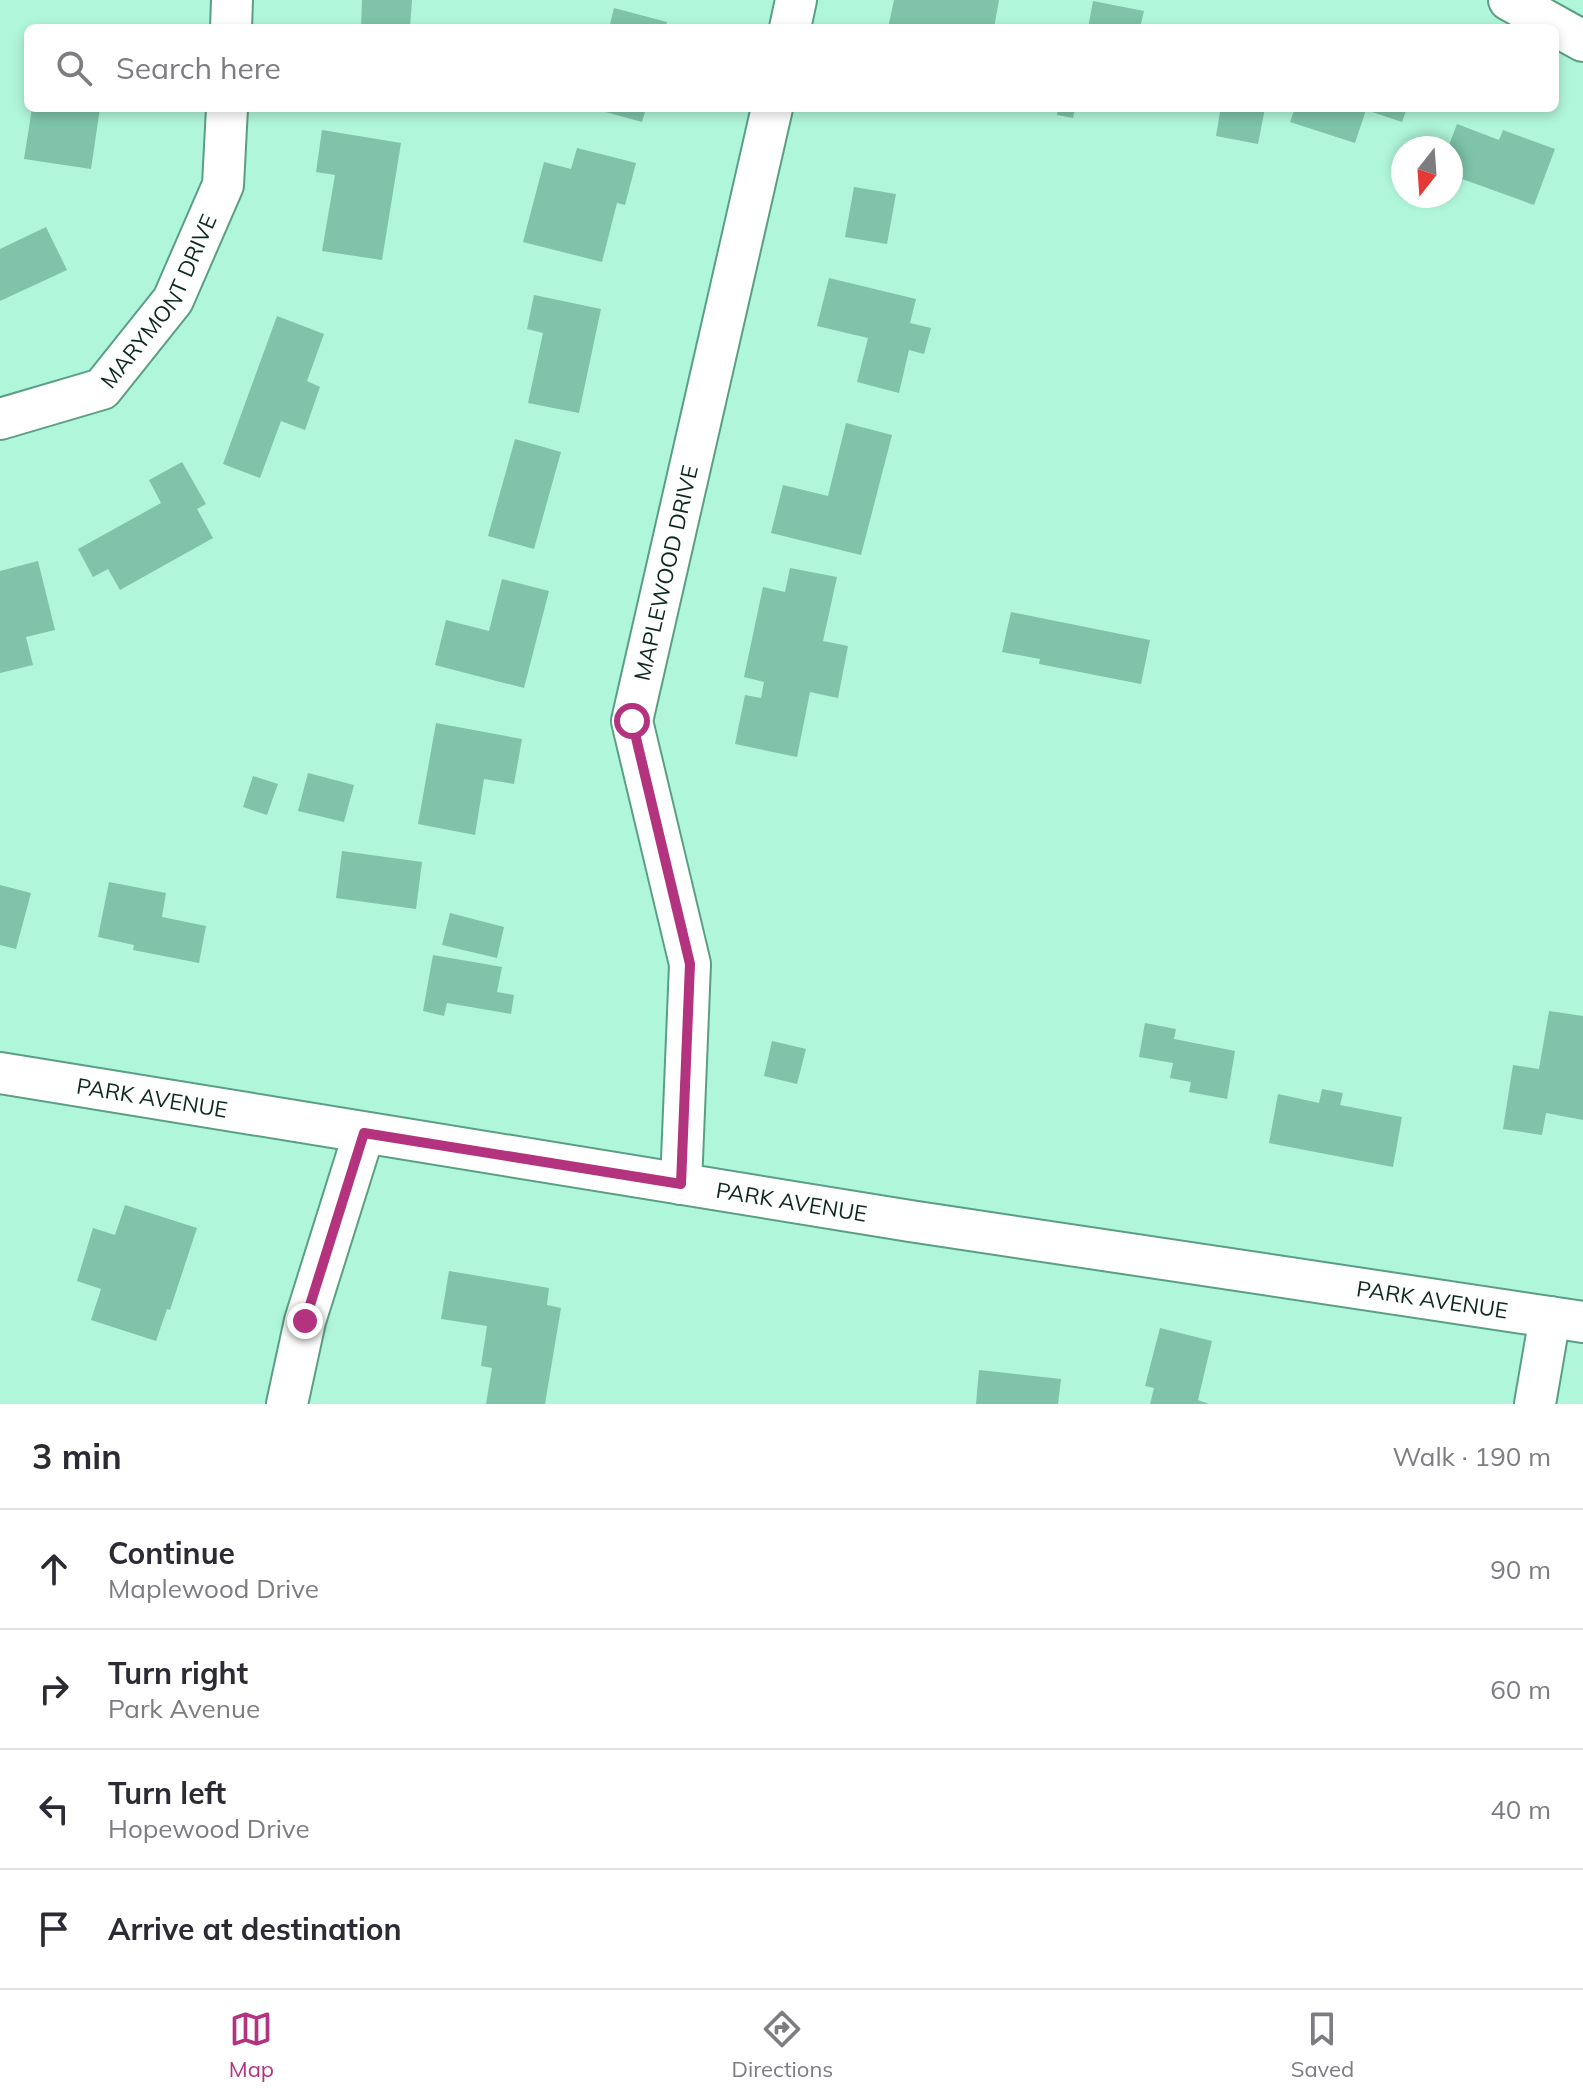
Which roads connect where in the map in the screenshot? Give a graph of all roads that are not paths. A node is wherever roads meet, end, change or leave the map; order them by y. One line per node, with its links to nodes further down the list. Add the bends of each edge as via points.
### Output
1 (232, 0): 4 (street)
2 (796, 0): 5 (street)
3 (1509, 0): 6 (street)
4 (231, 24)
5 (791, 24)
6 (1552, 24)
7 (1559, 28): 8 (street)
8 (1583, 41)
9 (227, 112): 11 (street, MARYMONT DRIVE, via 223,185 173,300 102,389)
10 (771, 112): 14 (street, MAPLEWOOD DRIVE, via 632,721 690,964)
11 (0, 419)
12 (0, 1073): 13 (street, PARK AVENUE)
13 (364, 1133): 14 (street, PARK AVENUE); 16 (street, via 305,1321)
14 (681, 1184): 15 (street, PARK AVENUE)
15 (1566, 1320): 17 (street)
16 (287, 1404)
17 (1535, 1404)

